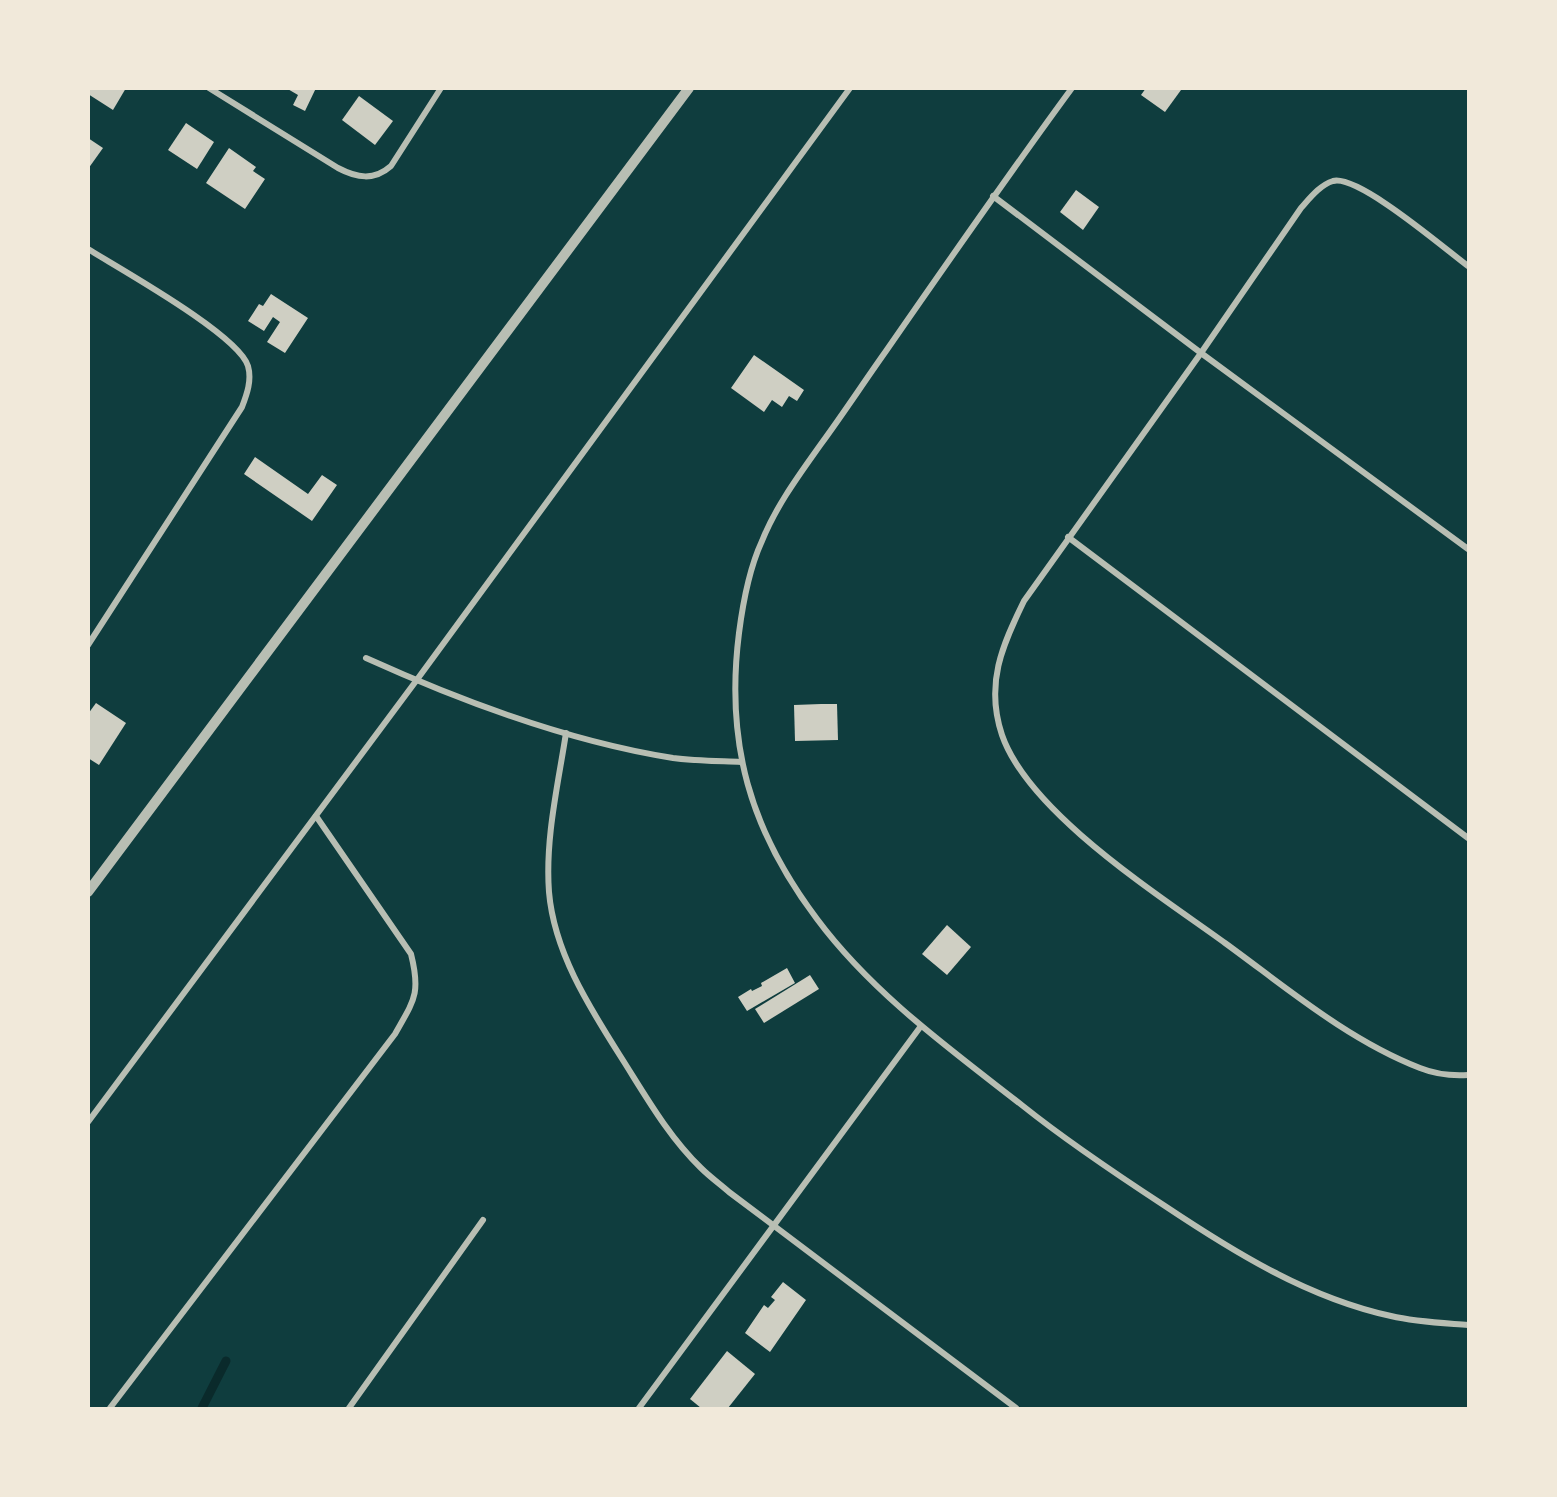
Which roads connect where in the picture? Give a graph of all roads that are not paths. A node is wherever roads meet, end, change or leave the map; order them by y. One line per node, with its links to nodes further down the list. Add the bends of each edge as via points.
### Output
1 (209, 88): 2 (street, via 338,168 365,177 391,166)
2 (441, 88)
3 (689, 88): 19 (street)
4 (850, 88): 14 (street)
5 (1072, 88): 6 (street)
6 (993, 196): 9 (street); 16 (street, via 793,484 761,541 750,576 735,668 734,706)
7 (88, 249): 12 (street, via 223,335 243,356 249,378 242,406)
8 (1468, 266): 9 (street, via 1381,200 1355,185 1334,181 1312,195 1301,208)
9 (1202, 352): 10 (street); 11 (street)
10 (1068, 537): 18 (street); 21 (street, via 1024,601 996,667 994,703 1003,736 1033,785 1073,827 1116,863 1315,1009 1389,1054 1422,1069 1452,1076)
11 (1468, 549)
12 (88, 645)
13 (366, 658): 14 (street)
14 (416, 681): 15 (street); 17 (street)
15 (566, 733): 16 (street, via 675,758); 24 (street, via 549,850 549,892 555,928 571,969 591,1009 657,1115 701,1167)
16 (741, 762): 20 (street, via 758,817 794,887 848,957)
17 (316, 816): 22 (street); 26 (street, via 411,954 417,979 413,1002 395,1034)
18 (1468, 838)
19 (88, 892)
20 (921, 1026): 24 (street); 25 (street, via 1070,1142 1214,1239 1280,1275 1358,1307 1392,1316)
21 (1468, 1075)
22 (88, 1122)
23 (483, 1220): 27 (street)
24 (772, 1225): 28 (street); 29 (street)
25 (1468, 1325)
26 (110, 1408)
27 (349, 1408)
28 (639, 1408)
29 (1016, 1408)

